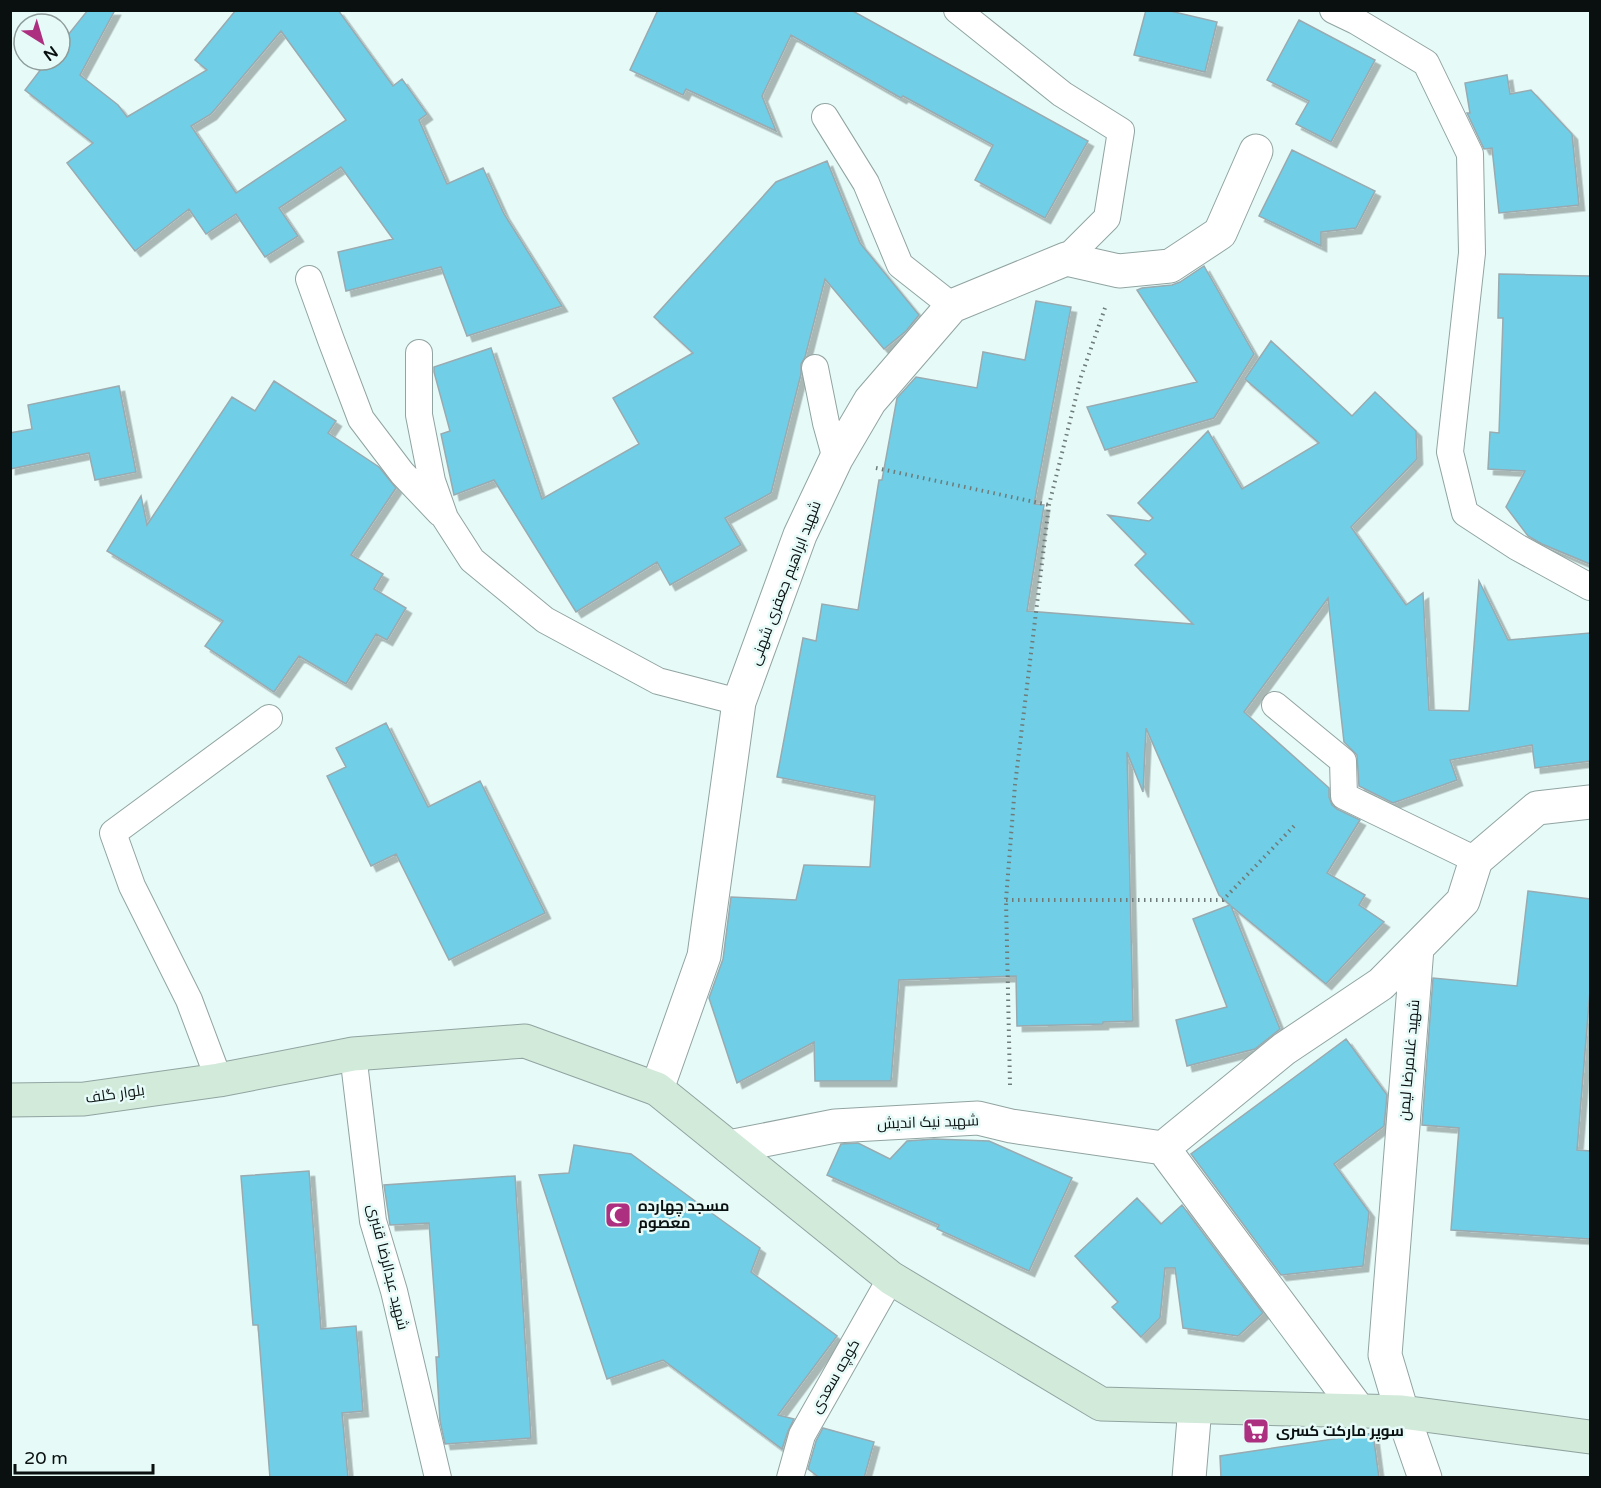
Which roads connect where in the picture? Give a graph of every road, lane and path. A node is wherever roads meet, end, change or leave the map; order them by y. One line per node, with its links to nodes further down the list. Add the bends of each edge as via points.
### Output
1 (957, 10): 5 (lane, via 1062,94 1121,131 1107,218)
2 (1333, 10): 14 (lane, via 1426,63 1470,154 1472,253 1450,452 1465,513)
3 (825, 117): 8 (lane, via 866,183 900,265)
4 (1256, 152): 6 (street, via 1220,233 1170,266)
5 (1066, 259): 6 (street); 8 (street, شهید ابراهیم جعفری شهنی)
6 (1119, 271): 12 (path, via 1081,377)
7 (309, 279): 13 (lane, via 361,419 402,473)
8 (952, 306): 11 (street, شهید ابراهیم جعفری شهنی, via 870,401)
9 (419, 353): 13 (lane, via 419,415 432,481)
10 (815, 368): 11 (lane)
11 (836, 459): 12 (path); 15 (street, شهید ابراهیم جعفری شهنی, via 800,536)
12 (1049, 505): 21 (path, via 1015,785)
13 (445, 518): 15 (lane, via 472,560 545,620 658,681)
14 (1590, 587)
15 (739, 702): 25 (street, شهید ابراهیم جعفری شهنی, via 704,956)
16 (1275, 705): 20 (lane, via 1343,761 1344,796)
17 (269, 718): 24 (lane, via 113,833 132,886 189,1000)
18 (1590, 802): 20 (street, via 1537,808)
19 (1296, 824): 21 (path, via 1223,900)
20 (1476, 860): 22 (street, via 1463,901)
21 (1006, 900): 27 (path)
22 (1418, 948): 29 (street, via 1381,984 1284,1049); 33 (street, شهید غلامرضا لیمن, via 1385,1355)
23 (353, 1054): 24 (street, بلوار گلف); 25 (street, بلوار گلف, via 525,1041); 35 (lane, شهید عبدالرضا قنبری, via 373,1221 394,1291)
24 (219, 1080): 26 (street, بلوار گلف, via 84,1099)
25 (657, 1089): 28 (street, بلوار گلف)
26 (10, 1100)
27 (1011, 1125): 28 (street, شهید نیک اندیش, via 978,1118 835,1126); 29 (street, شهید نیک اندیش)
28 (729, 1147): 30 (street, بلوار گلف)
29 (1164, 1148): 32 (street)
30 (891, 1278): 31 (street, بلوار گلف, via 1101,1404); 36 (lane, کوچه سعدی, via 801,1435)
31 (1195, 1407): 32 (street, بلوار گلف); 37 (street)
32 (1359, 1411): 33 (street, بلوار گلف)
33 (1402, 1413): 34 (street, بلوار گلف); 38 (street, شهید غلامرضا لیمن)
34 (1590, 1437)
35 (438, 1478)
36 (790, 1478)
37 (1189, 1478)
38 (1425, 1478)

